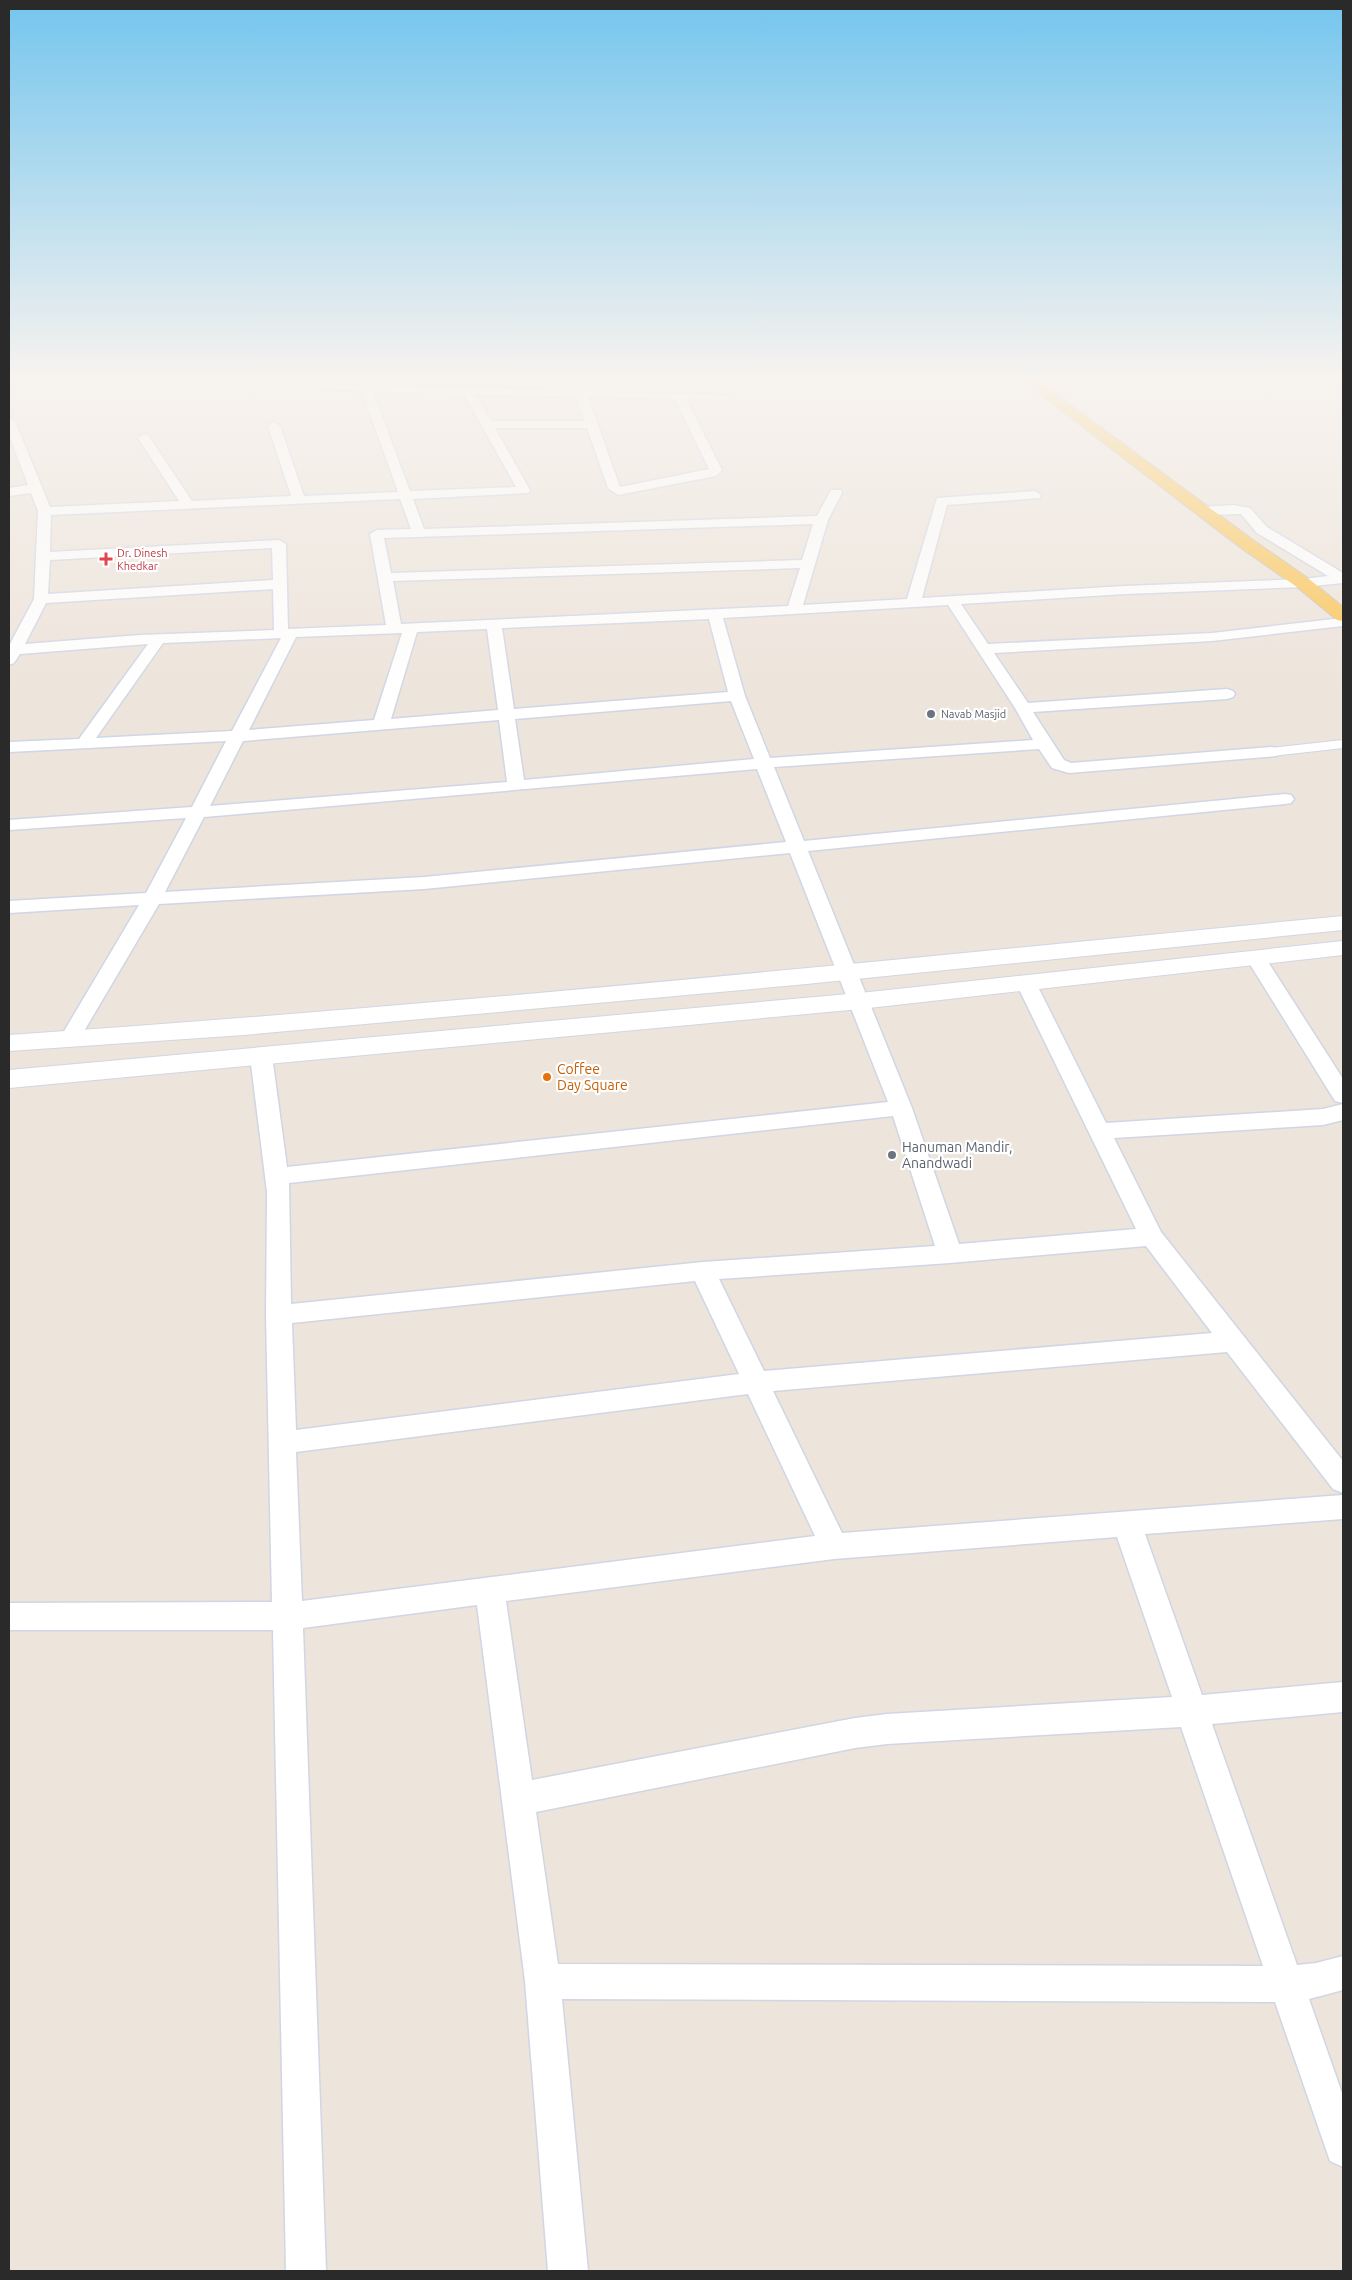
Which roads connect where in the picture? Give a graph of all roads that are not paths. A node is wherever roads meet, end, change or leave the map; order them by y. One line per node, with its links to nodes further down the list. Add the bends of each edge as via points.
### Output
1 (35, 484): 9 (street)
2 (174, 484): 15 (street)
3 (293, 484): 14 (street)
4 (401, 484): 13 (street)
5 (521, 484): 13 (street, via 524,490)
6 (613, 484): 7 (street, via 618,491)
7 (652, 484)
8 (1167, 484): 17 (main road)
9 (36, 488): 10 (street); 16 (street)
10 (9, 492)
11 (836, 493): 18 (street)
12 (1035, 495): 28 (street, via 942,501)
13 (406, 497): 14 (street); 19 (street)
14 (299, 501): 15 (street)
15 (188, 505): 16 (street)
16 (45, 511): 20 (street)
17 (1203, 511): 23 (street, via 1234,509 1244,512 1262,530); 24 (main road)
18 (821, 520): 19 (street); 21 (street)
19 (417, 525): 22 (street, via 377,534)
20 (43, 556): 25 (street, via 279,544); 26 (street)
21 (808, 564): 22 (street); 29 (street)
22 (384, 577): 35 (street)
23 (1343, 578): 24 (street)
24 (1303, 583): 27 (street); 30 (main road)
25 (280, 584): 26 (street); 36 (street)
26 (42, 599): 39 (street)
27 (952, 601): 28 (street); 38 (street)
28 (913, 603): 29 (street)
29 (794, 610): 31 (street)
30 (1340, 611)
31 (714, 614): 33 (street); 41 (street)
32 (1343, 622): 38 (street, via 1212,637)
33 (494, 624): 34 (street); 43 (street)
34 (411, 627): 35 (street); 44 (street)
35 (394, 628): 36 (street)
36 (286, 633): 37 (street); 45 (street)
37 (160, 640): 39 (street); 46 (street)
38 (983, 649): 42 (street)
39 (11, 653)
40 (1227, 694): 42 (street)
41 (737, 696): 43 (street); 51 (street)
42 (1024, 708): 47 (street)
43 (507, 715): 44 (street); 52 (street)
44 (381, 724): 45 (street)
45 (238, 736): 46 (street); 54 (street)
46 (84, 743): 49 (street)
47 (1044, 744): 50 (street, via 1058,764 1069,768); 51 (street)
48 (1343, 744): 50 (lane)
49 (9, 747)
50 (1271, 752)
51 (764, 763): 52 (street); 56 (street)
52 (516, 786): 54 (street)
53 (1285, 799): 56 (street)
54 (198, 812): 55 (street); 57 (street)
55 (9, 825)
56 (797, 847): 57 (street, via 424,882); 62 (street)
57 (153, 898): 58 (street); 65 (street)
58 (9, 907)
59 (1343, 923): 62 (main road)
60 (1343, 948): 61 (main road)
61 (1256, 958): 63 (main road); 69 (street)
62 (848, 972): 64 (street); 65 (main road, via 244,1027)
63 (1026, 983): 64 (main road); 72 (street)
64 (860, 1001): 67 (main road); 70 (street)
65 (70, 1038): 66 (main road)
66 (9, 1043)
67 (261, 1056): 68 (main road); 73 (street)
68 (9, 1079)
69 (1343, 1096)
70 (901, 1108): 73 (street); 75 (street)
71 (1343, 1111): 72 (street, via 1323,1117)
72 (1098, 1131): 74 (street)
73 (277, 1176): 77 (street)
74 (1152, 1237): 75 (street); 78 (street)
75 (950, 1254): 76 (street)
76 (703, 1270): 77 (street); 79 (street)
77 (278, 1315): 80 (street)
78 (1233, 1341): 79 (street); 81 (street)
79 (756, 1382): 80 (street); 84 (street)
80 (282, 1443): 86 (street)
81 (1343, 1481)
82 (1343, 1507): 83 (street)
83 (1127, 1524): 84 (street); 89 (street)
84 (834, 1546): 85 (street)
85 (490, 1589): 86 (street); 90 (street)
86 (286, 1616): 87 (street); 95 (street)
87 (9, 1617)
88 (1343, 1697): 89 (street)
89 (1192, 1711): 90 (street, via 855,1732); 93 (street)
90 (518, 1799): 92 (street)
91 (1343, 1973): 93 (street)
92 (543, 1981): 93 (street); 96 (street)
93 (1288, 1984): 94 (street)
94 (1343, 2148)
95 (306, 2271)
96 (568, 2271)

